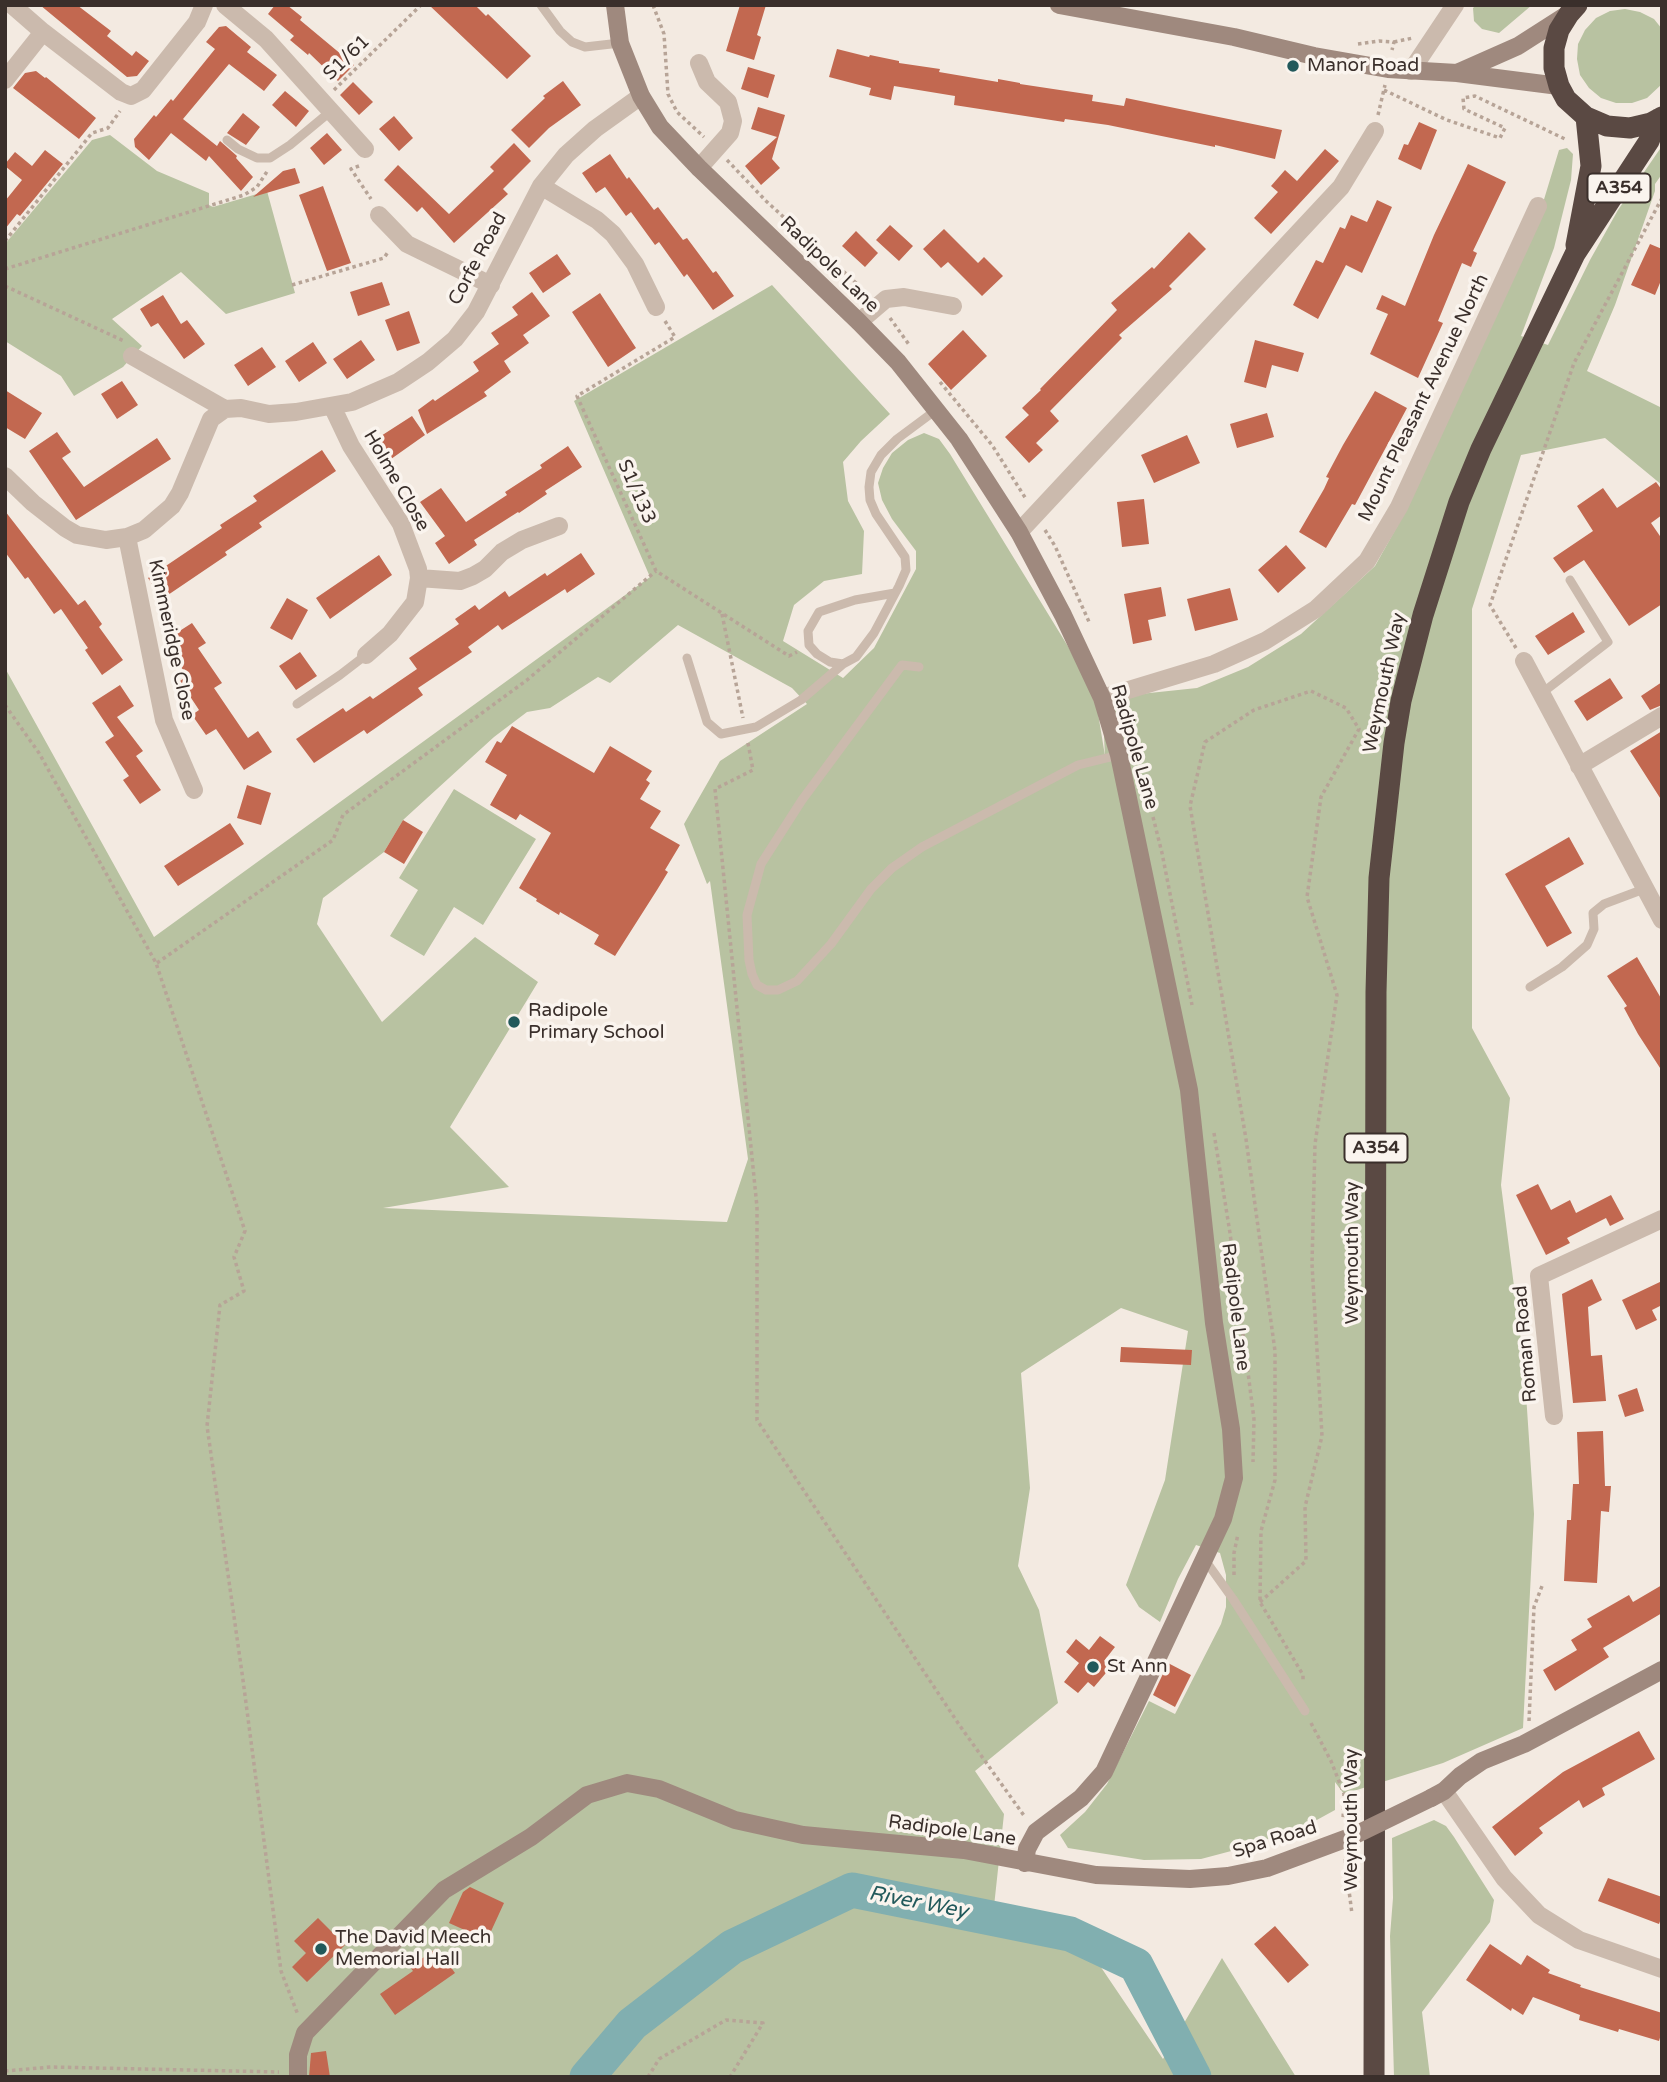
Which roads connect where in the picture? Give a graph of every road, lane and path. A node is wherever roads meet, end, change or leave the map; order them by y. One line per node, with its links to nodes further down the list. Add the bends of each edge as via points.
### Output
1 (12, 5): 11 (street)
2 (204, 5): 20 (street, via 197,22 143,90)
3 (225, 5): 22 (street, via 266,39)
4 (421, 5): 22 (path, S1/61)
5 (541, 5): 12 (lane, via 572,42 585,47)
6 (615, 5): 12 (street, Radipole Lane)
7 (653, 5): 29 (path, via 664,34 668,94 677,112)
8 (1059, 5): 14 (street)
9 (1455, 5): 15 (street)
10 (1573, 10): 16 (street, via 1518,46); 18 (highway, via 1559,30 1554,48)
11 (43, 32): 17 (street); 20 (street)
12 (620, 43): 21 (street, Radipole Lane)
13 (699, 63): 29 (street, via 707,82 732,110 730,133)
14 (1388, 69): 15 (street); 19 (path)
15 (1411, 71): 16 (street)
16 (1457, 73): 18 (street)
17 (5, 80)
18 (1559, 86): 23 (highway, A354)
19 (1384, 90): 25 (path); 26 (path, via 1447,120 1500,138 1505,128 1464,110 1463,98 1475,96)
20 (131, 96): 37 (path, via 108,128 92,133)
21 (640, 96): 31 (street, Radipole Lane, via 660,127); 32 (street, Corfe Road, via 566,155)
22 (327, 106): 28 (street); 30 (lane, via 290,145)
23 (1587, 117): 24 (highway, A354, via 1607,126 1630,128); 38 (highway, Weymouth Way / A354, via 1591,166)
24 (1660, 118): 38 (highway, Weymouth Way / A354)
25 (1375, 131): 54 (street, via 1341,187)
26 (1565, 139)
27 (227, 140): 30 (lane, via 257,158)
28 (365, 149): 35 (path, via 376,161 351,169)
29 (717, 150): 31 (street); 43 (path)
30 (270, 158): 39 (path, via 257,187 244,195)
31 (699, 168): 46 (street, Radipole Lane)
32 (541, 186): 41 (street, Corfe Road); 45 (street, via 613,234 635,264)
33 (1662, 198): 66 (path, via 1574,363 1490,605)
34 (1538, 206): 70 (street, Mount Pleasant Avenue North, via 1399,507 1367,561 1316,609 1265,641 1214,664)
35 (379, 215): 36 (street)
36 (398, 237): 40 (path, via 384,258); 41 (street)
37 (5, 241)
38 (1574, 254): 100 (highway, Weymouth Way / A354, via 1460,502 1401,701 1388,788 1379,878 1376,992)
39 (5, 269)
40 (292, 285)
41 (491, 285): 50 (street, Corfe Road, via 455,339 428,362 371,395)
42 (5, 286): 48 (path, via 146,351)
43 (879, 304): 44 (street, via 904,297); 46 (street); 47 (path)
44 (953, 306)
45 (656, 307): 58 (path, S1/133, via 675,338 578,396)
46 (859, 322): 52 (street, Radipole Lane)
47 (917, 355)
48 (139, 360): 51 (street, Corfe Road)
49 (934, 375): 54 (path, via 992,445)
50 (332, 406): 51 (street, Corfe Road, via 269,414); 59 (street, Holme Close, via 351,446 401,524)
51 (225, 410): 57 (street, via 211,419 172,506 144,530)
52 (936, 410): 56 (street, Radipole Lane); 61 (lane, via 897,439 871,471 870,500 905,557 906,570)
53 (5, 476): 57 (street, via 77,535 106,540)
54 (1036, 515): 56 (street)
55 (559, 526): 59 (street, via 522,540 473,576 451,581)
56 (1018, 532): 70 (street, Radipole Lane)
57 (127, 537): 77 (street, Kimmeridge Close, via 164,720)
58 (656, 571): 62 (path); 80 (path, via 527,680 343,816 333,840)
59 (419, 578): 64 (street, via 415,602)
60 (1570, 580): 69 (lane, via 1608,642)
61 (895, 593): 63 (lane, via 819,612 808,631); 67 (lane, via 866,646)
62 (722, 614): 63 (path, via 789,656); 74 (path)
63 (809, 645): 67 (lane, via 830,662)
64 (366, 655): 71 (lane)
65 (687, 658): 74 (lane, via 707,722 721,734)
66 (1524, 662): 69 (street)
67 (843, 664): 74 (lane, via 801,700)
68 (919, 667): 75 (lane, via 902,665 802,800 761,864 747,915 752,974 766,990 797,981 871,889 922,847 1078,765)
69 (1542, 693): 76 (street)
70 (1102, 698): 75 (street, Radipole Lane)
71 (297, 704)
72 (5, 705): 80 (path, via 39,753)
73 (1662, 716): 76 (street)
74 (745, 729): 92 (path, via 753,770 715,789 757,1207 757,1420 960,1726)
75 (1119, 755): 84 (street, Radipole Lane, via 1189,1090 1214,1323 1231,1429 1234,1478 1223,1519)
76 (1579, 766): 78 (street)
77 (194, 790)
78 (1644, 888): 79 (street); 81 (lane, via 1592,913 1594,929 1587,945)
79 (1662, 920)
80 (156, 963): 95 (path, via 245,1231 234,1257 244,1291 220,1305 206,1426 281,1971)
81 (1530, 987)
82 (1662, 1219): 83 (street, Roman Road, via 1539,1276)
83 (1554, 1416)
84 (1204, 1559): 88 (lane); 92 (street, Radipole Lane, via 1104,1772 1081,1798)
85 (1542, 1586): 89 (path, via 1534,1607)
86 (1260, 1602): 86 (path, via 1261,1531 1275,1480 1275,1351 1246,1139 1190,806 1205,743 1254,710 1311,691 1346,708 1359,729 1321,797 1307,897 1337,995 1315,1144 1312,1264 1322,1437 1305,1507 1306,1561); 88 (path, via 1303,1675)
87 (1662, 1670): 89 (street, Spa Road)
88 (1305, 1711): 90 (path)
89 (1528, 1741): 91 (street, Spa Road, via 1482,1761)
90 (1344, 1794)
91 (1438, 1794): 93 (street, Spa Road, bridge, via 1353,1836 1267,1868 1215,1877 1096,1875); 94 (street, via 1539,1915 1579,1940)
92 (1037, 1832): 93 (street, Radipole Lane)
93 (1025, 1863): 95 (street, Radipole Lane, via 964,1850 803,1835 735,1820 659,1789 626,1783 587,1795 531,1837 444,1890)
94 (1662, 1969)
95 (305, 2033): 97 (street)
96 (5, 2071): 97 (path, via 51,2067)
97 (297, 2075)
98 (648, 2077): 99 (path, via 659,2059 726,2020 763,2023)
99 (730, 2077)
100 (1374, 2077)

